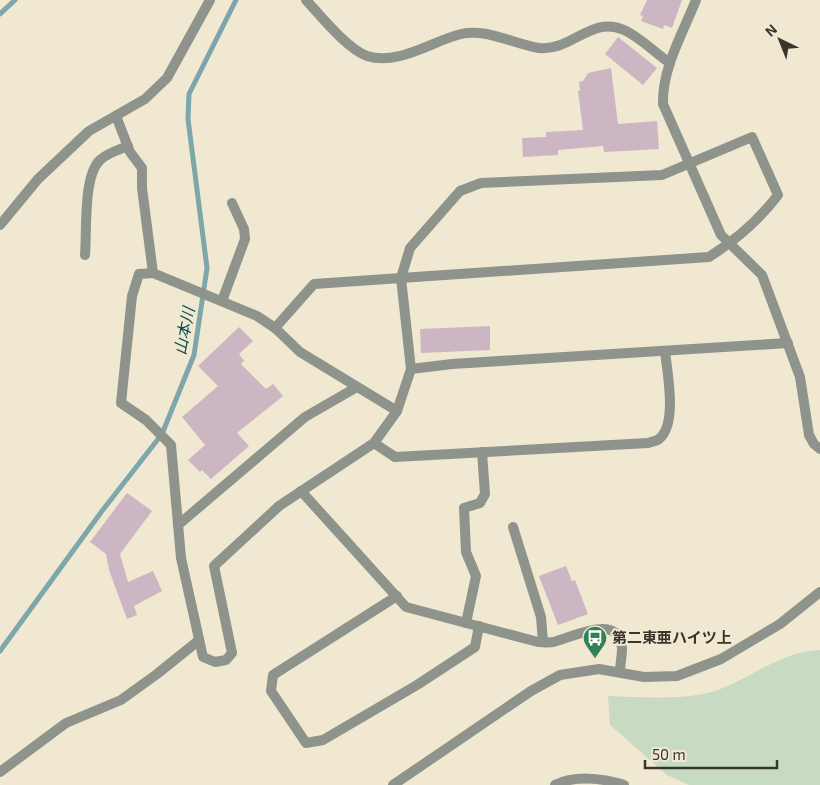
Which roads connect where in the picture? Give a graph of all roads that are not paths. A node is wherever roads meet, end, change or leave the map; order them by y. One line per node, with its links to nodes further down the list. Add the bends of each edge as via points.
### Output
1 (210, 0): 5 (street, via 167,78 145,99)
2 (306, 0): 4 (street, via 350,45 366,56 383,59 462,34 477,33 539,48 554,48 588,29 606,26 624,30)
3 (696, 0): 4 (street)
4 (670, 63): 7 (street, via 663,88 664,104)
5 (116, 116): 6 (street); 9 (street, via 89,131 44,173)
6 (128, 146): 11 (street, via 100,160 90,174); 12 (street, via 142,168)
7 (689, 164): 10 (street, via 721,235); 10 (street, via 752,137 778,195); 13 (street, via 662,174 480,183 460,190 410,248)
8 (232, 204): 14 (street, via 244,229 245,239)
9 (0, 225)
10 (731, 244): 13 (street, via 710,257); 16 (street, via 762,275)
11 (85, 255)
12 (153, 273): 14 (street); 25 (street, via 139,274 132,296 121,404 146,420 171,445)
13 (401, 278): 15 (street, via 314,284); 18 (street)
14 (222, 301): 15 (street, via 257,316)
15 (275, 328): 19 (street, via 300,352)
16 (788, 343): 17 (street); 22 (street, via 800,376 809,435)
17 (665, 351): 18 (street); 23 (street, via 670,418 658,439 648,443)
18 (411, 369): 20 (street)
19 (357, 387): 20 (street); 25 (street, via 305,417)
20 (397, 412): 21 (street)
21 (374, 443): 23 (street, via 395,457); 24 (street)
22 (820, 449)
23 (482, 452): 29 (street, via 485,494 480,502 464,508 466,552 476,576)
24 (302, 491): 28 (street); 31 (street, via 279,506 214,566 232,653 226,660 215,662 203,657)
25 (178, 525): 31 (street, via 181,558)
26 (513, 527): 32 (street, via 541,617)
27 (820, 592): 33 (street, via 780,624 721,659 677,676 644,677)
28 (397, 596): 29 (street, via 406,607); 30 (street, via 273,675 271,691 306,743 323,740 475,647)
29 (466, 623): 30 (street)
30 (479, 626): 32 (street)
31 (198, 641): 34 (street, via 121,700 66,723)
32 (543, 642): 33 (street, via 553,642 594,628 608,630 618,637 622,648)
33 (620, 672): 35 (street, via 599,669 560,675 531,691)
34 (0, 772)
35 (393, 785)
36 (555, 785): 37 (street, via 562,781 590,779)
37 (624, 785)

